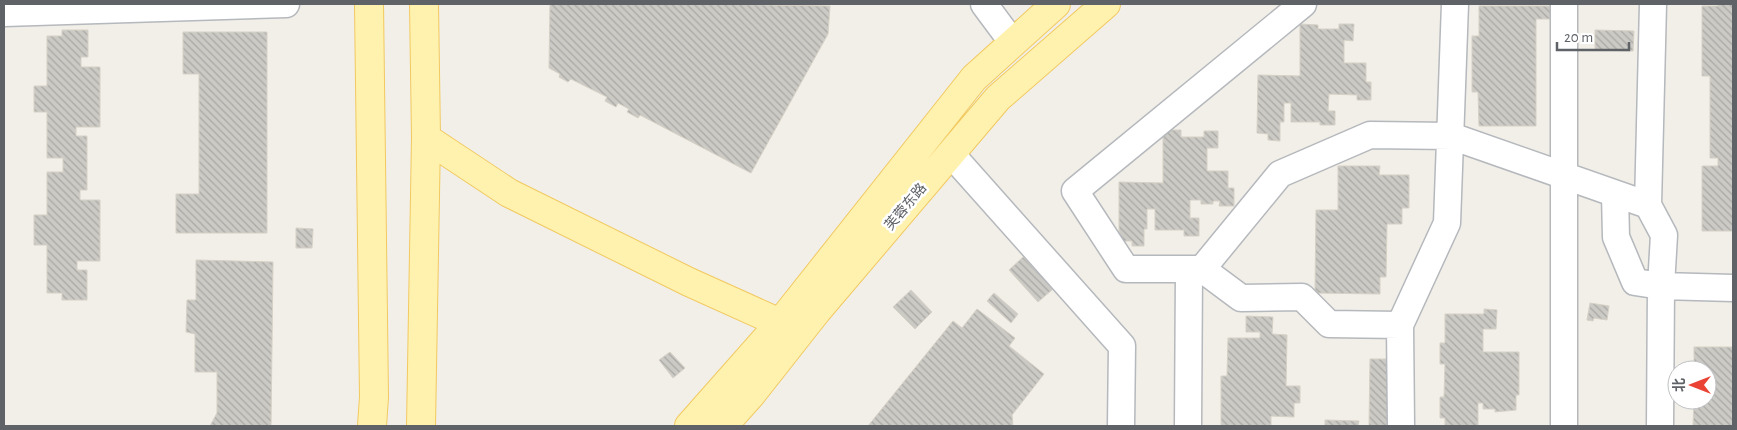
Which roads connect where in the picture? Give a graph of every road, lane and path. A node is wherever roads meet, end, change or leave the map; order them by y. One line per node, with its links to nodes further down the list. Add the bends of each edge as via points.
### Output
1 (286, 4): 11 (street)
2 (369, 4): 24 (main road)
3 (424, 4): 14 (main road)
4 (984, 4): 12 (street)
5 (1056, 4): 12 (main road, 芙蓉东路)
6 (1106, 4): 15 (main road, 芙蓉东路, via 998,98)
7 (1303, 4): 19 (street, via 1075,191 1126,269)
8 (1455, 4): 13 (street)
9 (1564, 4): 16 (street)
10 (1653, 4): 18 (street)
11 (4, 13)
12 (1013, 43): 22 (main road, 芙蓉东路, via 974,78)
13 (1451, 136): 16 (street); 19 (street, via 1370,135 1280,174); 23 (street, via 1447,223)
14 (426, 138): 22 (main road, via 509,193 689,282); 25 (main road)
15 (951, 154): 27 (main road, 芙蓉东路); 28 (street, via 1122,346)
16 (1565, 176): 17 (street); 31 (street)
17 (1615, 194): 18 (street); 20 (street, via 1616,237 1635,282)
18 (1648, 205): 20 (street, via 1664,235)
19 (1195, 269): 23 (street, via 1241,298 1302,297 1329,324); 29 (street)
20 (1661, 286): 21 (street); 32 (street)
21 (1733, 288)
22 (780, 322): 26 (main road, 芙蓉东路)
23 (1400, 325): 30 (street)
24 (372, 426)
25 (421, 426)
26 (689, 426)
27 (723, 426)
28 (1121, 426)
29 (1188, 426)
30 (1401, 426)
31 (1564, 426)
32 (1660, 426)

